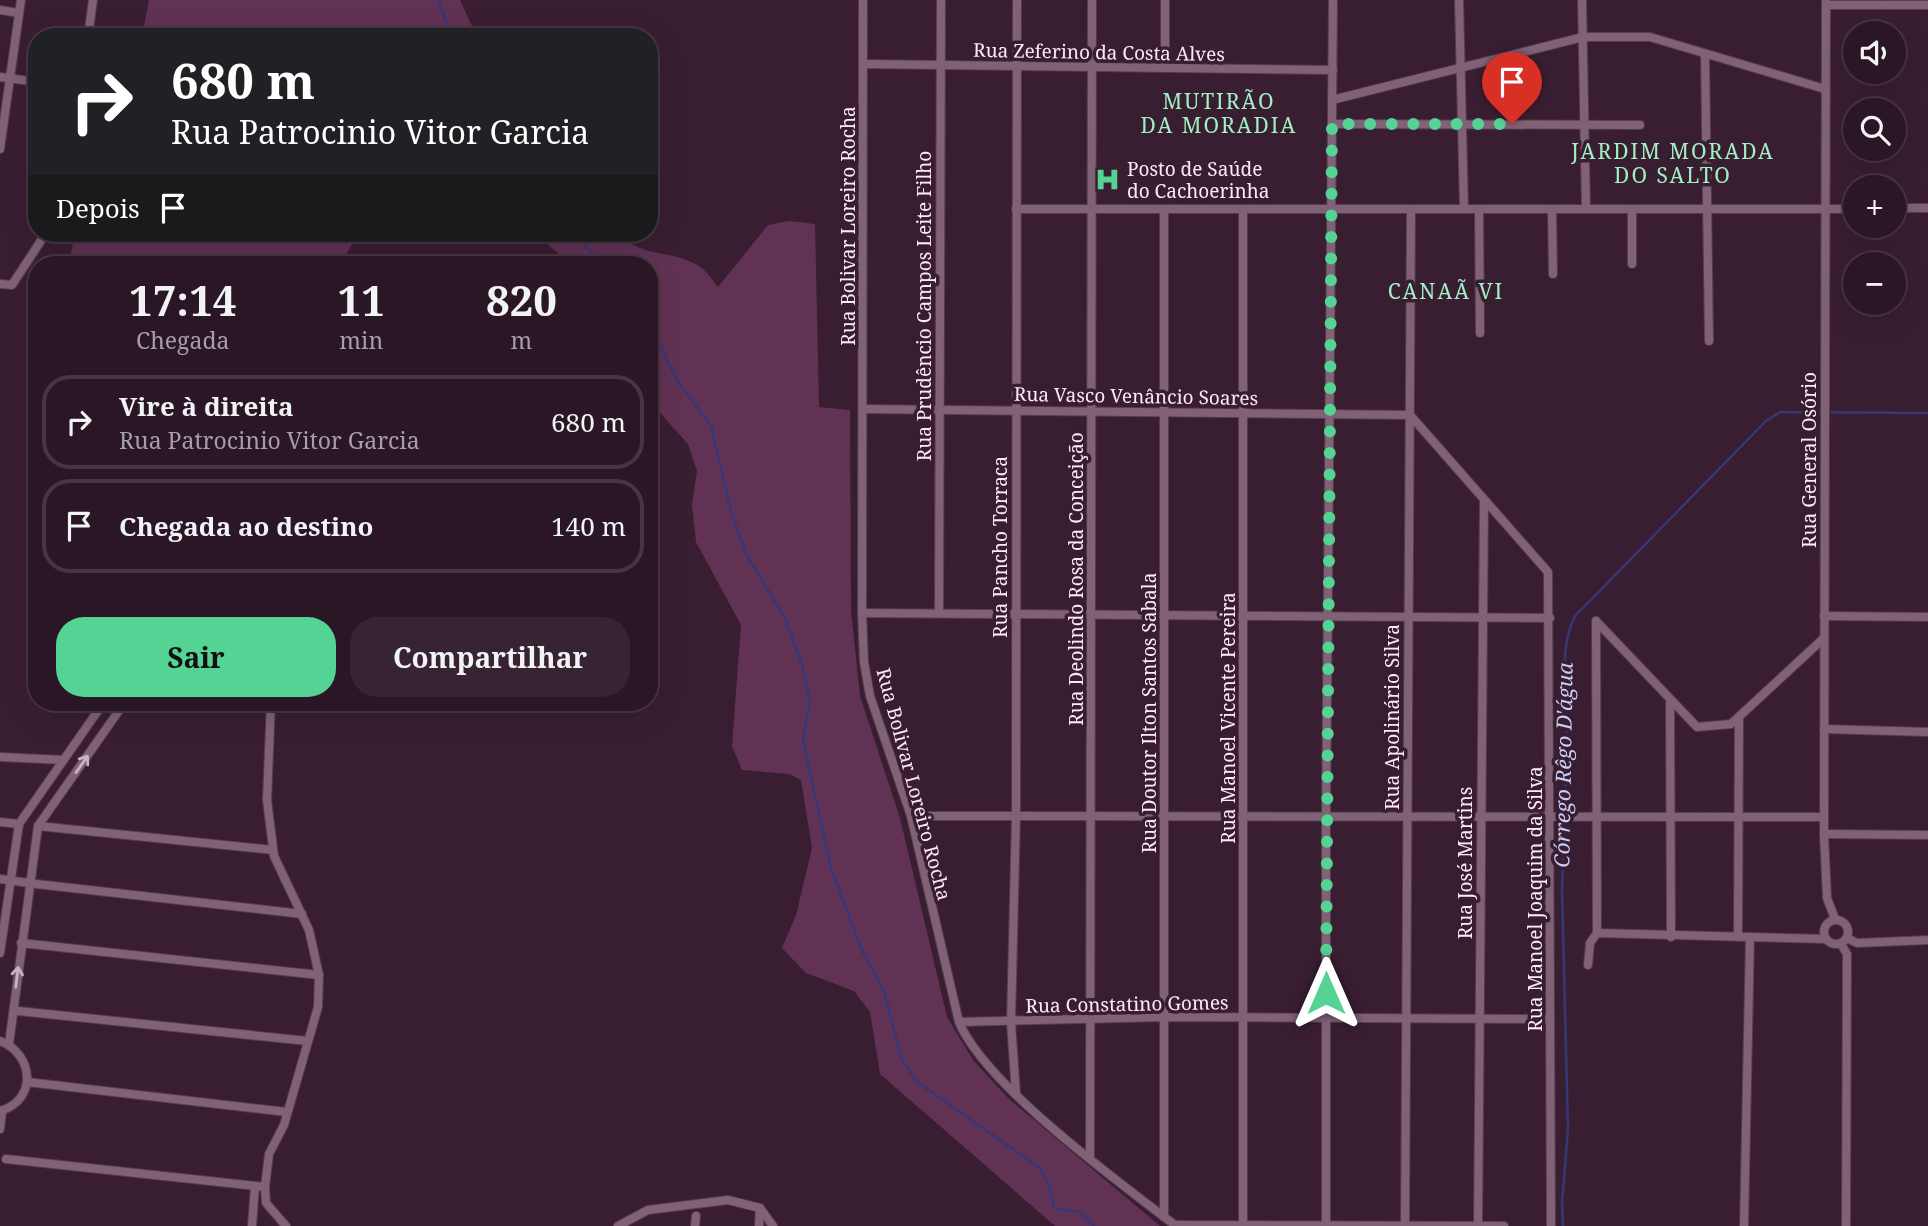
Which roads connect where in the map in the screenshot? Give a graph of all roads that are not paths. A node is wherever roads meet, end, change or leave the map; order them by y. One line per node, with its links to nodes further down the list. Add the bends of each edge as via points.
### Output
1 (21, 0): 14 (street)
2 (93, 0): 15 (street)
3 (863, 0): 18 (street, Rua Bolivar Loreiro Rocha)
4 (941, 0): 19 (street, Rua Prudêncio Campos Leite Filho)
5 (1017, 0): 20 (street, Rua Pancho Torraca)
6 (1092, 0): 21 (street, Rua Deolindo Rosa da Conceição)
7 (1165, 0): 23 (street)
8 (1334, 0): 24 (street)
9 (1459, 0): 22 (street)
10 (1582, 0): 16 (street)
11 (1826, 3): 12 (street); 28 (street, Rua General Osório)
12 (1928, 5)
13 (0, 10): 14 (street)
14 (19, 13): 26 (street)
15 (89, 28)
16 (1583, 37): 17 (street, via 1650,37); 22 (street); 32 (street)
17 (1705, 55): 28 (street); 48 (street)
18 (864, 64): 19 (street, Rua Zeferino da Costa Alves); 57 (street, Rua Bolivar Loreiro Rocha)
19 (941, 65): 20 (street, Rua Zeferino da Costa Alves); 58 (street, Rua Prudêncio Campos Leite Filho)
20 (1017, 66): 21 (street, Rua Zeferino da Costa Alves); 37 (street, Rua Pancho Torraca)
21 (1093, 67): 23 (street, Rua Zeferino da Costa Alves); 38 (street, Rua Deolindo Rosa da Conceição)
22 (1460, 67): 29 (street); 31 (street)
23 (1165, 68): 24 (street, Rua Zeferino da Costa Alves)
24 (1333, 70): 29 (street)
25 (0, 77): 26 (street)
26 (10, 78): 27 (street); 34 (street)
27 (28, 81)
28 (1825, 89): 49 (street, Rua General Osório)
29 (1332, 100): 30 (street)
30 (1332, 124): 31 (street); 41 (street)
31 (1463, 124): 32 (street); 43 (street)
32 (1584, 125): 33 (street); 46 (street)
33 (1640, 125)
34 (0, 147)
35 (1906, 208): 36 (street)
36 (1928, 208)
37 (1016, 209): 38 (street); 59 (street, Rua Pancho Torraca)
38 (1092, 209): 39 (street); 60 (street, Rua Deolindo Rosa da Conceição)
39 (1164, 209): 40 (street); 61 (street, Rua Doutor Ilton Santos Sabala)
40 (1243, 209): 41 (street); 62 (street, Rua Manoel Vicente Pereira)
41 (1330, 209): 42 (street); 63 (street)
42 (1410, 209): 43 (street); 64 (street, Rua Apolinário Silva)
43 (1464, 209): 44 (street)
44 (1479, 209): 45 (street); 55 (street)
45 (1552, 209): 46 (street); 53 (street)
46 (1586, 209): 47 (street)
47 (1632, 209): 48 (street); 52 (street)
48 (1707, 209): 49 (street); 56 (street)
49 (1826, 209): 50 (street); 73 (street, Rua General Osório)
50 (1843, 209)
51 (28, 261): 54 (street, via 12,285)
52 (1632, 264)
53 (1553, 274)
54 (0, 284)
55 (1480, 333)
56 (1709, 341)
57 (863, 409): 58 (street, Rua Vasco Venâncio Soares); 66 (street, Rua Bolivar Loreiro Rocha)
58 (940, 410): 59 (street, Rua Vasco Venâncio Soares); 67 (street, Rua Prudêncio Campos Leite Filho)
59 (1016, 410): 60 (street, Rua Vasco Venâncio Soares); 68 (street, Rua Pancho Torraca)
60 (1092, 411): 61 (street, Rua Vasco Venâncio Soares); 69 (street, Rua Deolindo Rosa da Conceição)
61 (1165, 412): 62 (street, Rua Vasco Venâncio Soares); 70 (street, Rua Doutor Ilton Santos Sabala)
62 (1243, 413): 63 (street, Rua Vasco Venâncio Soares); 71 (street, Rua Manoel Vicente Pereira)
63 (1329, 414): 64 (street, Rua Vasco Venâncio Soares); 72 (street)
64 (1410, 415): 65 (street); 74 (street, Rua Apolinário Silva)
65 (1484, 501): 75 (street, Rua José Martins); 77 (street, Rua Manoel Joaquim da Silva, via 1548,572)
66 (862, 612): 67 (street); 88 (street, Rua Bolivar Loreiro Rocha, via 870,696)
67 (939, 613): 68 (street)
68 (1016, 614): 69 (street); 89 (street, Rua Pancho Torraca)
69 (1092, 614): 70 (street); 90 (street, Rua Deolindo Rosa da Conceição)
70 (1165, 615): 71 (street); 91 (street, Rua Doutor Ilton Santos Sabala)
71 (1243, 615): 72 (street); 92 (street, Rua Manoel Vicente Pereira)
72 (1328, 616): 74 (street); 93 (street)
73 (1824, 616): 76 (street); 78 (street, Rua General Osório)
74 (1409, 617): 75 (street); 94 (street, Rua Apolinário Silva)
75 (1483, 617): 77 (street); 95 (street, Rua José Martins)
76 (1928, 617)
77 (1550, 618): 96 (street, Rua Manoel Joaquim da Silva)
78 (1824, 638): 83 (street); 84 (street, Rua General Osório)
79 (1670, 701): 83 (street, via 1697,727 1731,724); 97 (street, via 1596,621); 100 (street)
80 (98, 711): 87 (street)
81 (119, 711): 103 (street, one-way to 81)
82 (271, 711): 106 (street, via 267,800)
83 (1739, 718): 98 (street)
84 (1824, 729): 85 (street); 99 (street, Rua General Osório)
85 (1928, 732)
86 (1, 757): 87 (street)
87 (63, 760): 102 (street)
88 (911, 816): 89 (street); 132 (street, Rua Bolivar Loreiro Rocha)
89 (1016, 816): 90 (street); 133 (street, Rua Pancho Torraca)
90 (1091, 816): 91 (street); 127 (street, Rua Deolindo Rosa da Conceição)
91 (1165, 817): 92 (street); 125 (street, Rua Doutor Ilton Santos Sabala)
92 (1244, 817): 93 (street); 126 (street, Rua Manoel Vicente Pereira)
93 (1326, 817): 94 (street); 128 (street)
94 (1408, 817): 95 (street); 129 (street, Rua Apolinário Silva)
95 (1481, 817): 96 (street); 130 (street, Rua José Martins)
96 (1553, 817): 97 (street); 131 (street, Rua Manoel Joaquim da Silva)
97 (1597, 817): 100 (street); 112 (street)
98 (1739, 817): 99 (street); 100 (street); 114 (street)
99 (1824, 817): 104 (street, Rua General Osório)
100 (1671, 818): 113 (street)
101 (0, 822): 102 (street)
102 (19, 824): 108 (street)
103 (38, 826): 106 (street); 109 (street)
104 (1824, 834): 105 (street); 111 (street, Rua General Osório, via 1827,898)
105 (1928, 835)
106 (273, 850): 110 (street)
107 (0, 880): 108 (street)
108 (11, 881): 109 (street); 118 (street)
109 (32, 883): 110 (street); 120 (street)
110 (302, 914): 123 (street)
111 (1835, 919): 116 (street, via 1828,923); 119 (street, Rua General Osório, via 1841,921)
112 (1597, 933): 113 (street); 122 (street, via 1590,943)
113 (1671, 937): 114 (street)
114 (1738, 937): 115 (street)
115 (1749, 937): 116 (street); 161 (street)
116 (1825, 939): 119 (street)
117 (1928, 940): 119 (street)
118 (1, 941): 121 (street)
119 (1844, 941): 162 (street)
120 (21, 943): 123 (street); 136 (street, one-way to 120)
121 (0, 953)
122 (1588, 965)
123 (319, 975): 135 (street, via 318,1007)
124 (18, 1011): 135 (street)
125 (1166, 1017): 126 (street, Rua Constatino Gomes); 127 (street, Rua Constatino Gomes); 147 (street, Rua Doutor Ilton Santos Sabala)
126 (1244, 1017): 128 (street, Rua Constatino Gomes); 148 (street, Rua Manoel Vicente Pereira)
127 (1089, 1018): 133 (street, Rua Constatino Gomes); 142 (street, Rua Deolindo Rosa da Conceição)
128 (1327, 1018): 129 (street); 150 (street)
129 (1407, 1018): 130 (street); 151 (street, Rua Apolinário Silva)
130 (1480, 1019): 131 (street); 158 (street, Rua José Martins)
131 (1550, 1019): 160 (street, Rua Manoel Joaquim da Silva)
132 (959, 1022): 133 (street, Rua Constatino Gomes); 138 (street, Rua Bolivar Loreiro Rocha, via 966,1039)
133 (1011, 1022): 138 (street, Rua Pancho Torraca)
134 (0, 1041): 136 (street)
135 (308, 1041): 140 (street)
136 (9, 1044): 137 (street, via 26,1064)
137 (27, 1082): 139 (street, via 20,1100); 140 (street)
138 (1016, 1094): 142 (street, Rua Bolivar Loreiro Rocha)
139 (1, 1111): 141 (street)
140 (287, 1112): 144 (street)
141 (0, 1129)
142 (1090, 1157): 147 (street, Rua Bolivar Loreiro Rocha)
143 (6, 1159): 144 (street)
144 (260, 1187): 152 (street); 153 (street, via 266,1203)
145 (760, 1208): 154 (street, via 728,1199 648,1210); 156 (street); 157 (street)
146 (696, 1216): 155 (street)
147 (1164, 1217): 149 (street, Rua Bolivar Loreiro Rocha)
148 (1244, 1224): 149 (street); 150 (street)
149 (1175, 1225)
150 (1326, 1225): 151 (street)
151 (1405, 1225): 158 (street)
152 (252, 1226)
153 (286, 1226)
154 (618, 1226)
155 (695, 1226)
156 (759, 1226)
157 (774, 1226)
158 (1478, 1226): 159 (street)
159 (1504, 1226)
160 (1551, 1226)
161 (1744, 1226)
162 (1846, 1226)

